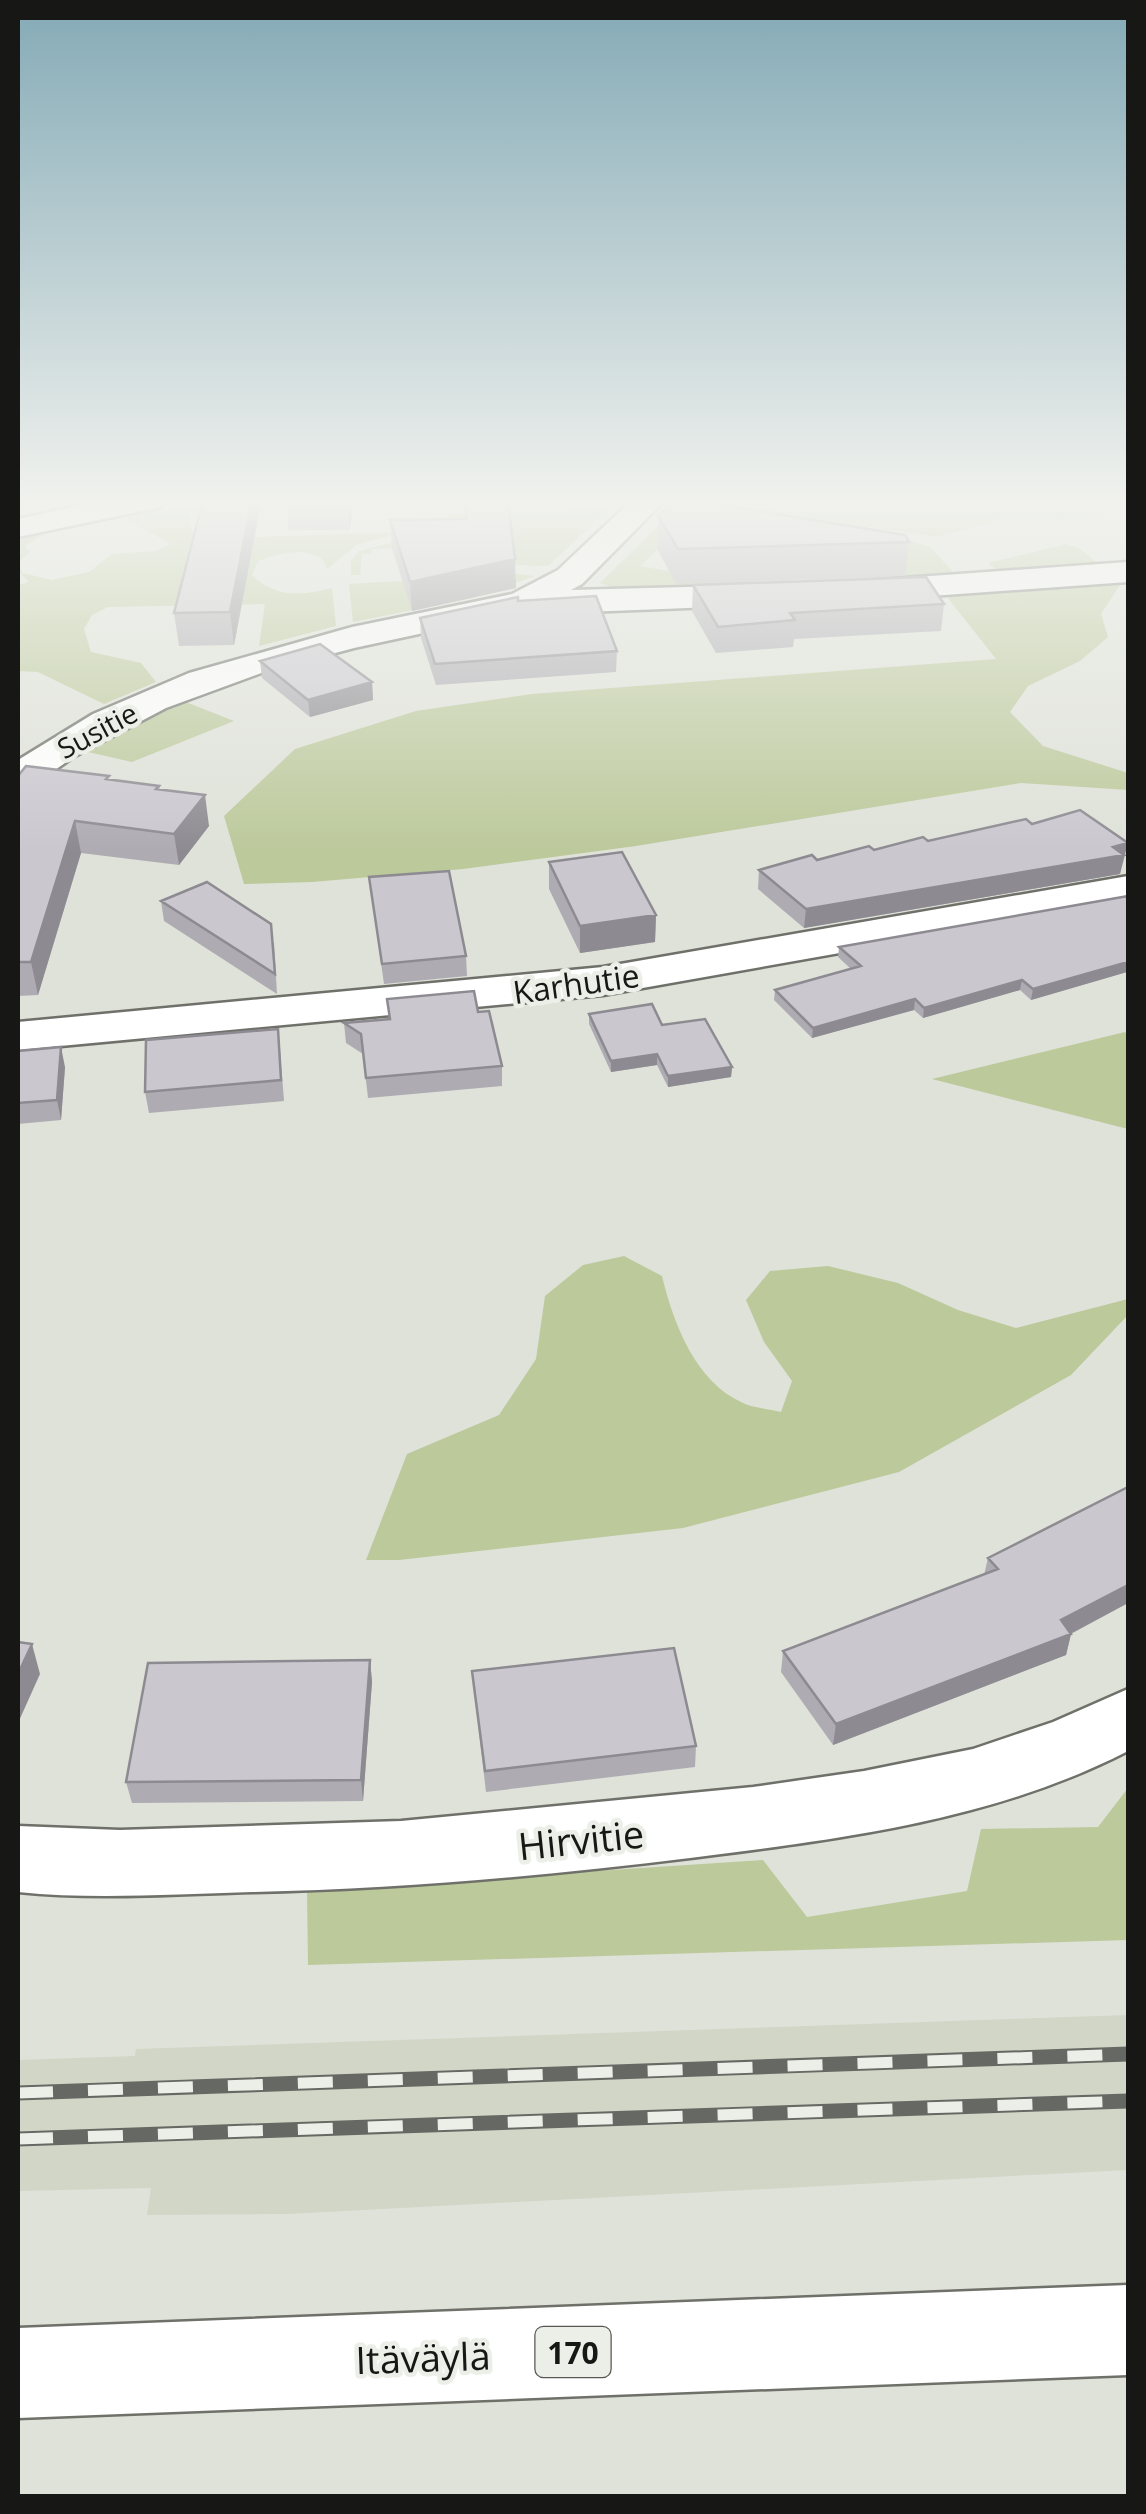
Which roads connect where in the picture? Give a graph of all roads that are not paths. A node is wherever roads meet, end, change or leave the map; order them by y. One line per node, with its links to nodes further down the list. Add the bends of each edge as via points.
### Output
1 (448, 617): 2 (main road, Susitie, via 240,667 117,717)
2 (18, 778)
3 (1128, 888): 4 (main road, Karhutie, via 603,981)
4 (18, 1036)
5 (1128, 1718): 6 (main road, Hirvitie, via 1025,1767 926,1792 787,1814 529,1846 339,1858)
6 (18, 1859)
7 (1128, 2330): 8 (main road, Itäväylä / 170)
8 (18, 2373)

